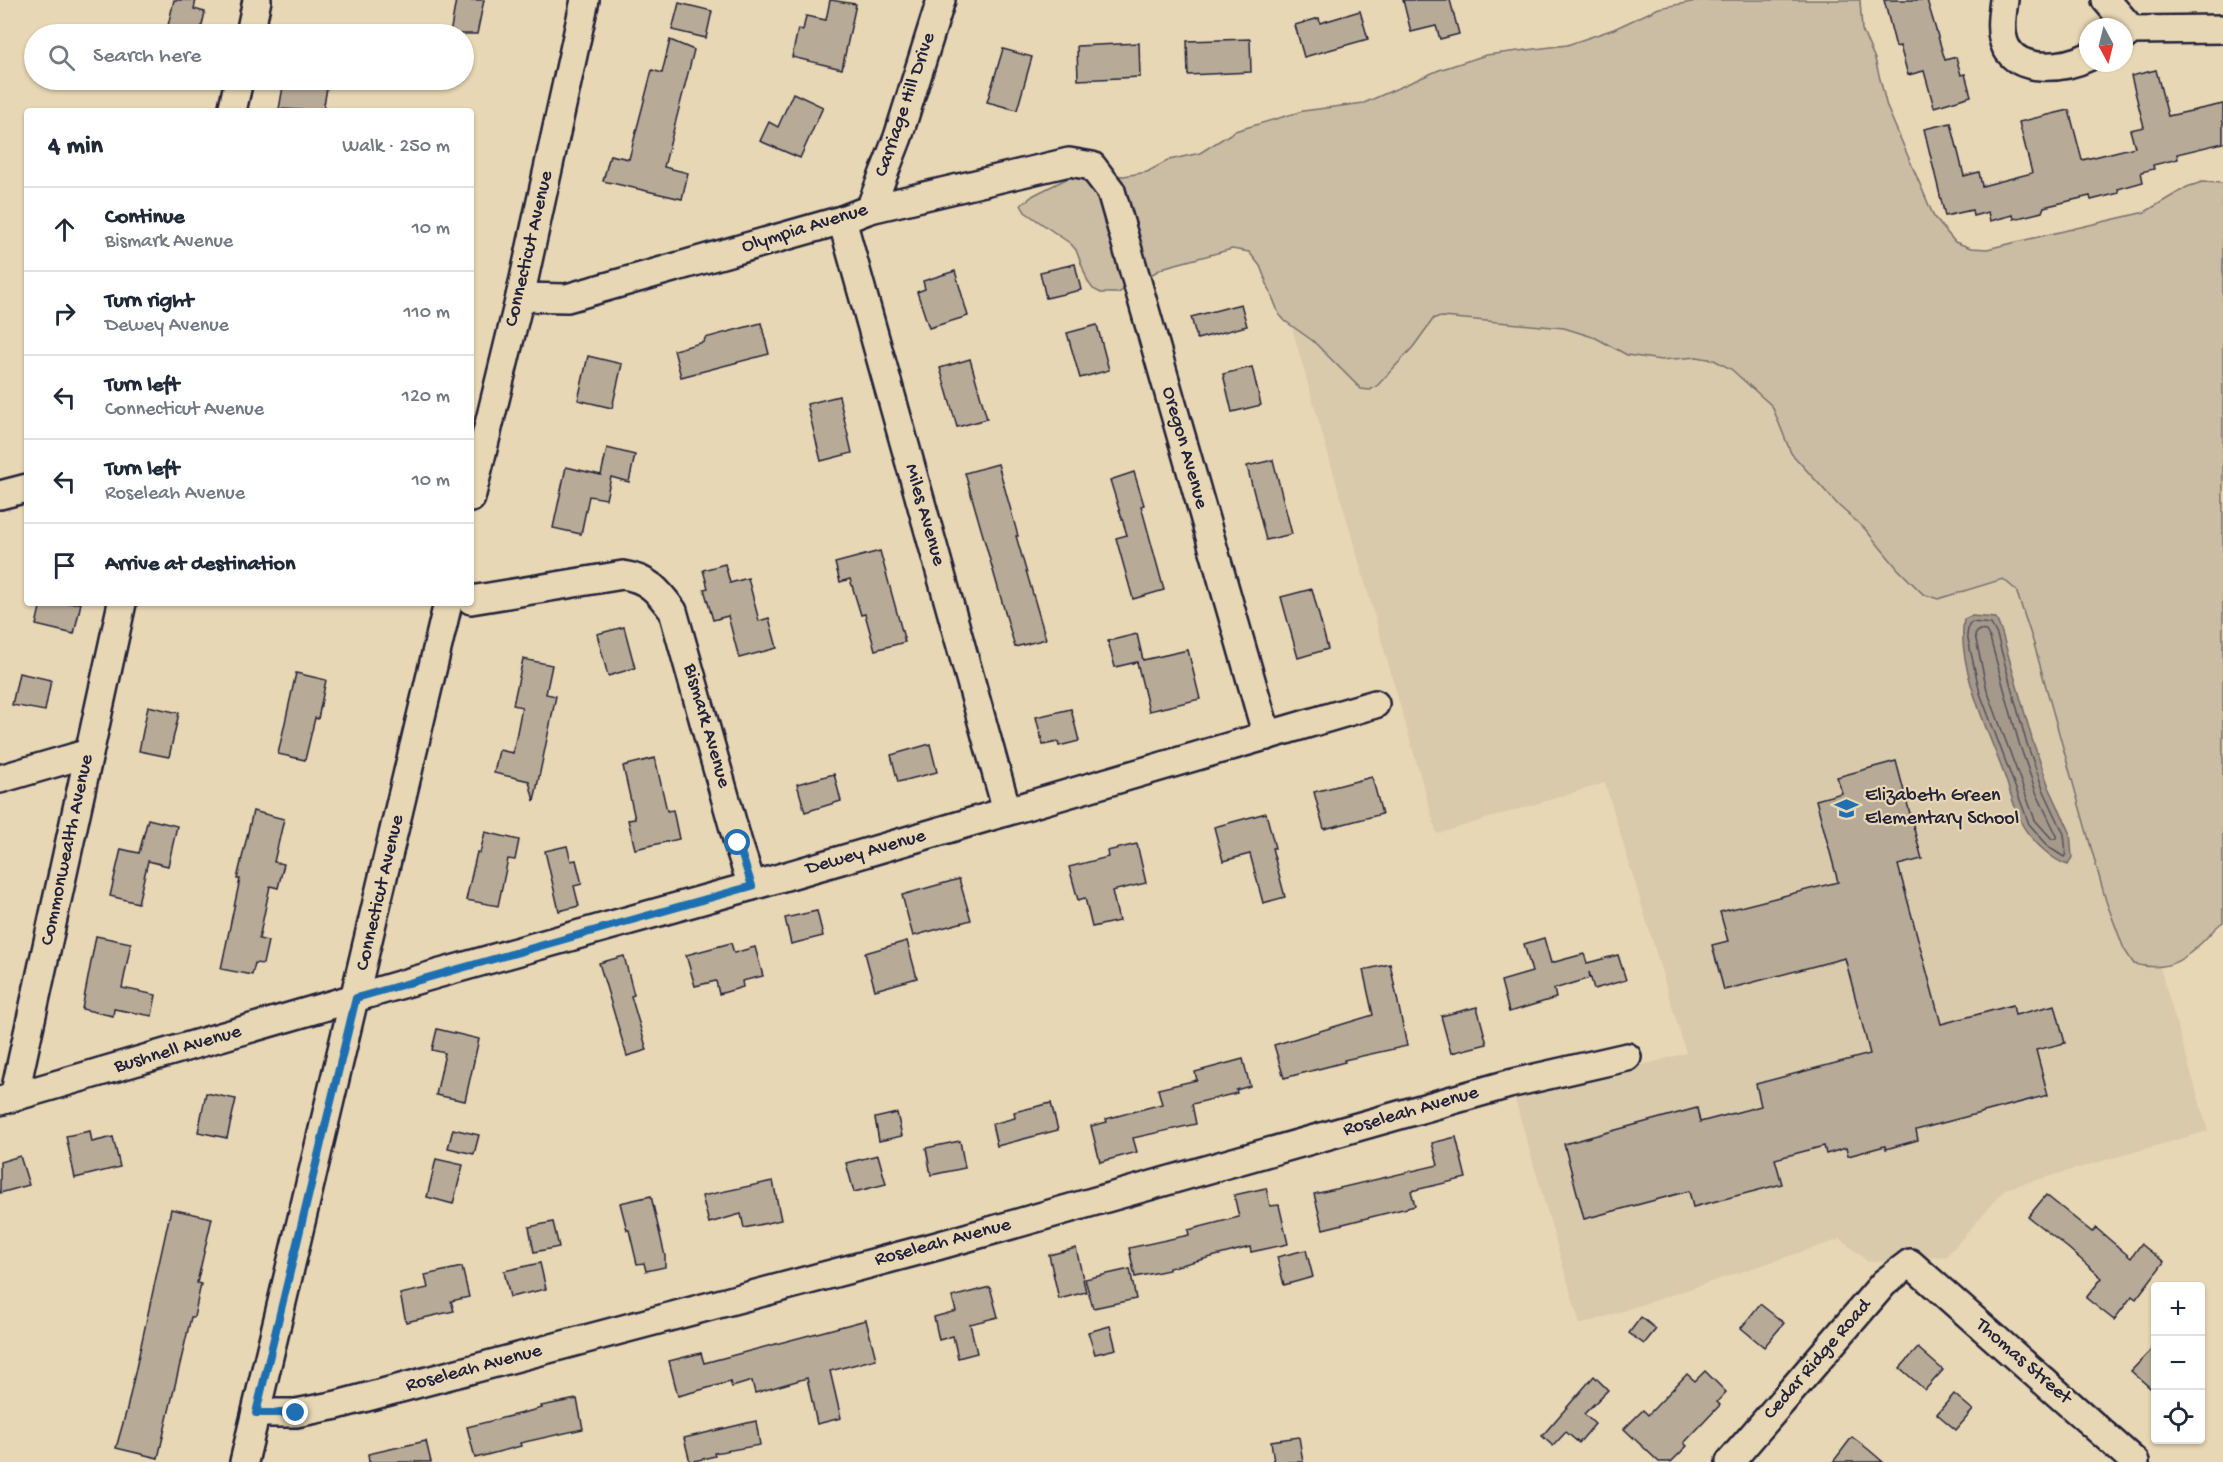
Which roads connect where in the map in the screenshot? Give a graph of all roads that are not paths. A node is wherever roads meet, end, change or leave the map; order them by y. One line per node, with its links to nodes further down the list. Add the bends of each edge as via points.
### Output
1 (257, 0): 7 (street)
2 (585, 0): 16 (street, Connecticut Avenue)
3 (941, 0): 14 (street, Carriage Hill Drive, via 898,136)
4 (2004, 0): 10 (street, via 2001,23 2006,47 2020,62 2048,66)
5 (2106, 0): 6 (street)
6 (2118, 18)
7 (251, 24)
8 (2223, 29): 9 (street)
9 (2133, 33)
10 (2079, 62)
11 (237, 90): 12 (street)
12 (233, 108)
13 (1092, 166): 14 (street, Olympia Avenue, via 1069,162); 24 (street, Oregon Avenue, via 1111,191)
14 (870, 209): 15 (street, Olympia Avenue)
15 (842, 220): 16 (street, Olympia Avenue, via 567,298); 27 (street, Miles Avenue)
16 (520, 297): 17 (street, Connecticut Avenue)
17 (474, 486)
18 (24, 489): 19 (street)
19 (0, 495)
20 (474, 600): 28 (street, Bismark Avenue, via 623,575 640,578 659,591 674,611)
21 (121, 606): 25 (street, Commonwealth Avenue)
22 (449, 606): 29 (street, Connecticut Avenue)
23 (1375, 704): 24 (street, Dewey Avenue)
24 (1267, 736): 27 (street, Dewey Avenue)
25 (89, 753): 26 (street); 31 (street, Commonwealth Avenue)
26 (0, 779)
27 (1007, 811): 28 (street, Dewey Avenue)
28 (752, 886): 29 (street, Dewey Avenue)
29 (356, 998): 31 (street, Bushnell Avenue); 33 (street, Connecticut Avenue)
30 (1627, 1057): 33 (street, Roseleah Avenue, via 1509,1084 937,1246 337,1405 296,1413)
31 (7, 1099)
32 (1910, 1263): 35 (street, Cedar Ridge Road, via 1884,1283); 36 (street, Thomas Street)
33 (256, 1413): 34 (street, Connecticut Avenue)
34 (244, 1462)
35 (1730, 1462)
36 (2135, 1462)

